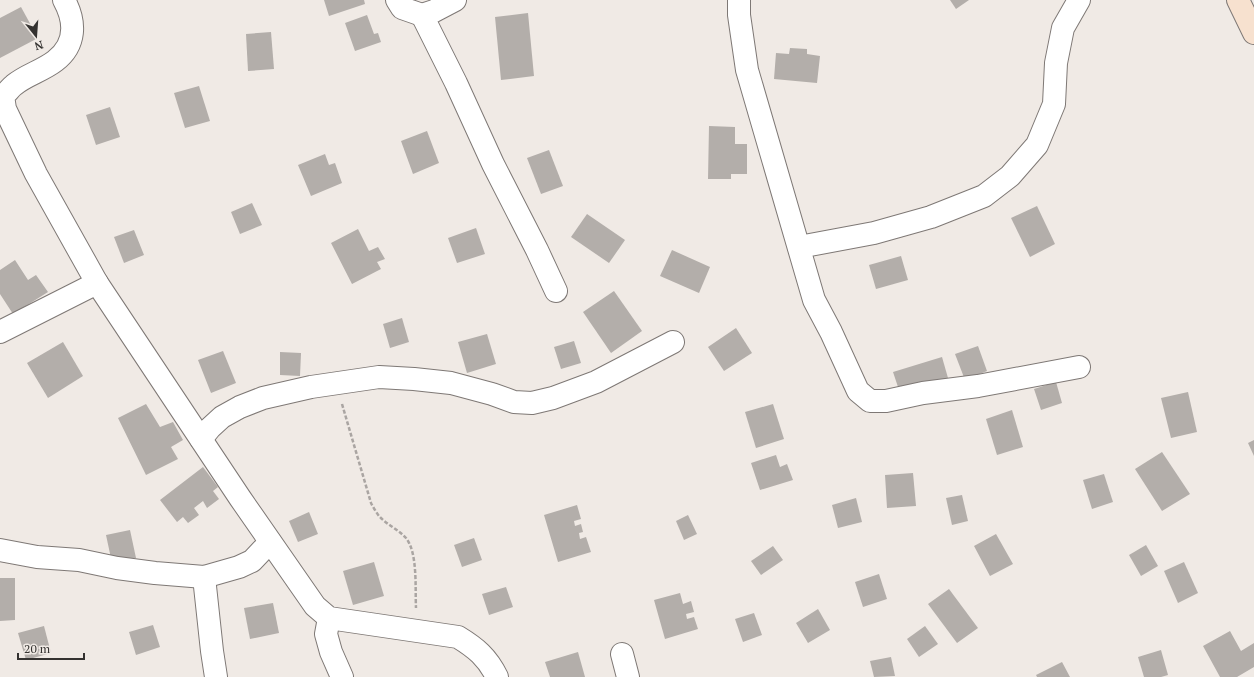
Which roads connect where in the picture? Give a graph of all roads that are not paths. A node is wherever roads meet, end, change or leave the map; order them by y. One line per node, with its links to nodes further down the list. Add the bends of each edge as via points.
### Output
1 (64, 0): 10 (street, via 72,20 72,36 65,50 55,61 14,85 3,96 5,110 36,174)
2 (397, 0): 7 (street, via 402,8)
3 (455, 0): 7 (street)
4 (739, 0): 9 (street, via 747,70)
5 (1079, 0): 9 (street, via 1063,28 1056,63 1054,104 1036,145 1010,176 984,196 931,217 874,233)
6 (1238, 0): 8 (main road)
7 (422, 15): 11 (street)
8 (1254, 33)
9 (799, 247): 14 (street, via 814,300 858,391 870,401 886,401)
10 (97, 283): 12 (street); 15 (street)
11 (556, 291)
12 (0, 332)
13 (673, 342): 15 (street, via 596,382 532,403 514,402 452,383 379,378 311,387 263,398 222,417)
14 (1079, 367)
15 (201, 439): 16 (street)
16 (270, 542): 18 (street, via 252,561); 19 (street, via 315,606)
17 (0, 550): 18 (street, via 37,557 79,560 117,568)
18 (204, 577): 21 (street)
19 (329, 618): 22 (street, via 326,634); 23 (street, via 458,637 475,647 492,666)
20 (622, 654): 24 (street)
21 (216, 677)
22 (342, 677)
23 (497, 677)
24 (628, 677)

